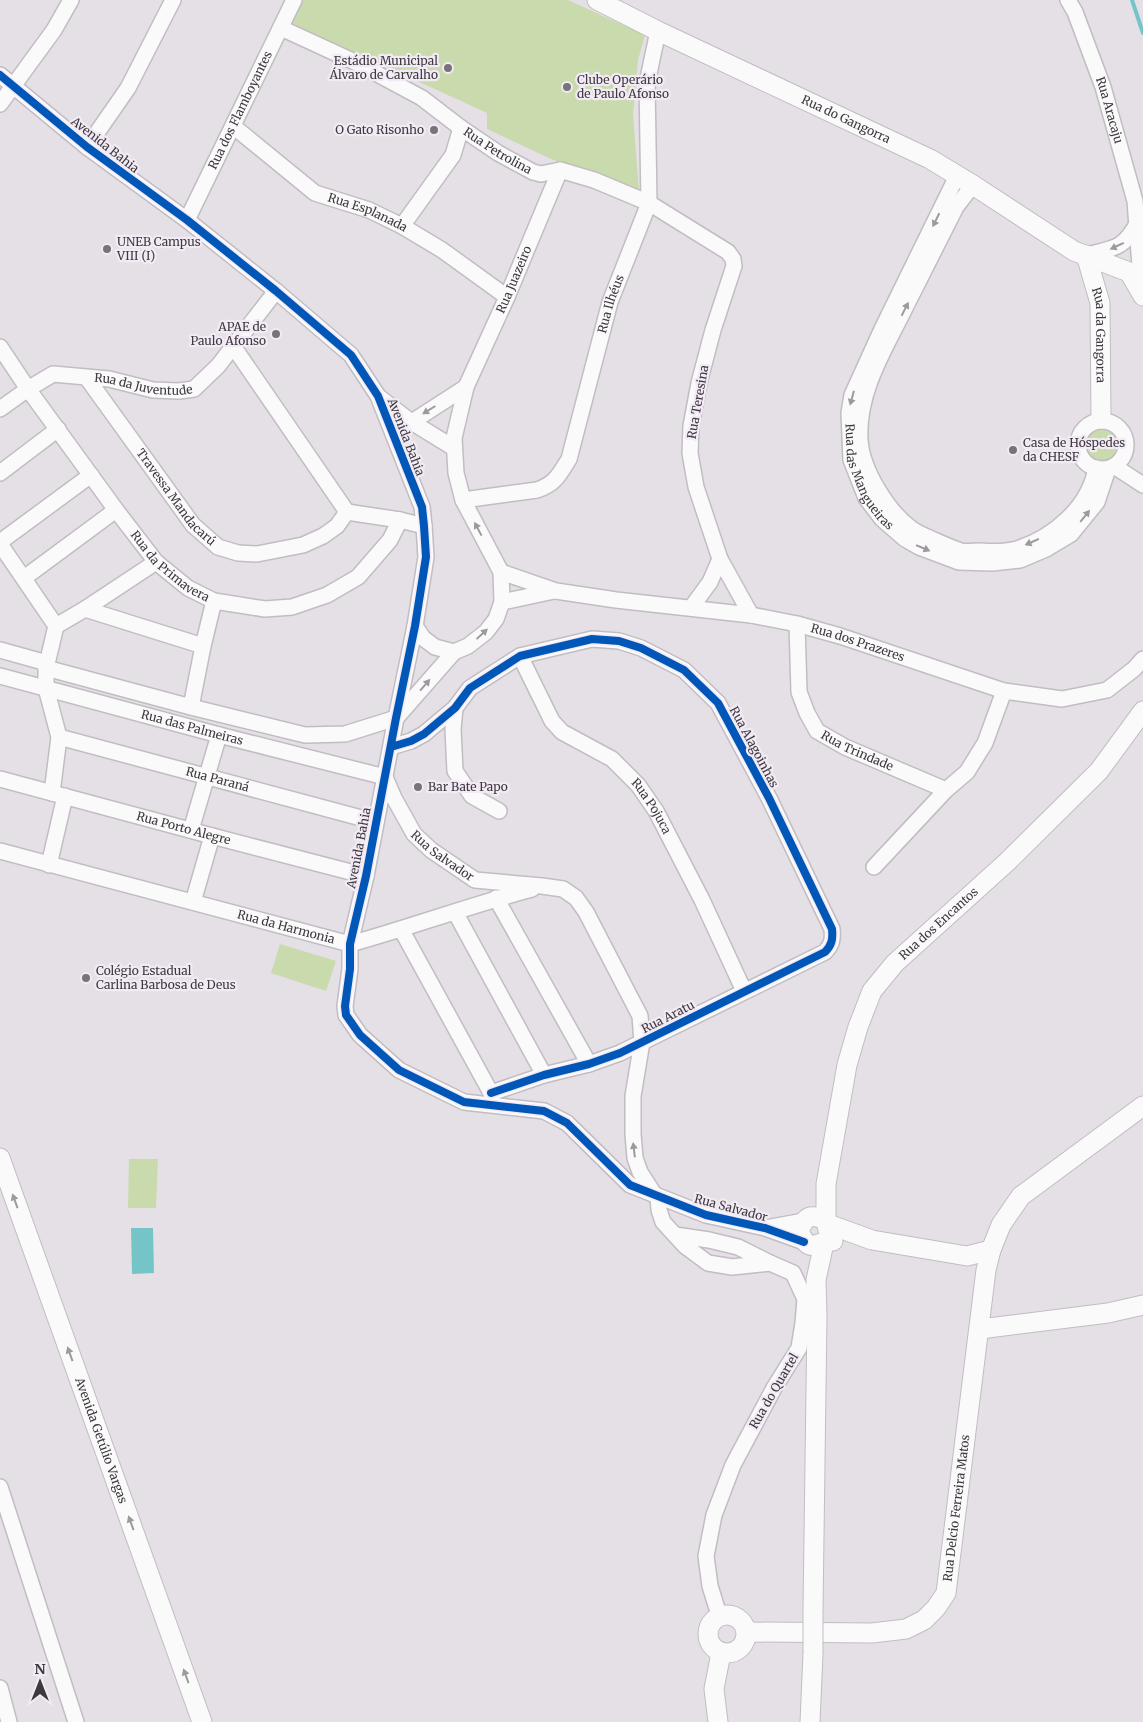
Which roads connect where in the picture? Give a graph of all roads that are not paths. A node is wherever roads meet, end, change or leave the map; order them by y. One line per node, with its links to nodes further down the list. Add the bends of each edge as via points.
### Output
1 (70, 0): 9 (street, via 54,30)
2 (173, 0): 13 (street, via 128,88)
3 (294, 0): 6 (street, Rua dos Flamboyantes)
4 (597, 0): 7 (street, Rua do Gangorra)
5 (1068, 0): 16 (street, Rua Aracaju, via 1103,87)
6 (281, 28): 11 (street, Rua dos Flamboyantes); 12 (street, Rua Petrolina, via 422,98)
7 (658, 31): 15 (street, Rua do Gangorra, via 930,159); 17 (street, Rua Ilhéus, via 647,83)
8 (0, 75): 9 (street, Avenida Bahia)
9 (14, 86): 10 (street); 13 (street, Avenida Bahia)
10 (0, 104)
11 (233, 126): 18 (street, Rua dos Flamboyantes); 20 (street, Rua Esplanada, via 315,193 369,210)
12 (461, 128): 14 (street, Rua Petrolina, via 533,172 541,174); 20 (street, via 453,156)
13 (87, 147): 18 (street, Avenida Bahia)
14 (560, 170): 17 (street, Rua Petrolina); 25 (street, Rua Juazeiro)
15 (965, 180): 21 (street, Rua do Gangorra, via 1074,251); 38 (street, Rua das Mangueiras, via 852,395 848,413 854,440 851,460 872,494 882,519 909,534 919,548 992,563 1020,560 1046,549 1097,502)
16 (1139, 197): 19 (street, Rua Aracaju)
17 (649, 203): 22 (street, Rua Petrolina, via 728,252 733,259); 42 (street, Rua Ilhéus, via 610,302 569,459 559,475 548,487 537,490)
18 (187, 220): 23 (street, Avenida Bahia)
19 (1138, 222): 21 (street, one-way to 21, via 1122,244); 24 (street, Rua Aracaju)
20 (402, 226): 25 (street, Rua Esplanada, via 442,250)
21 (1086, 255): 24 (street, via 1129,272); 33 (street, Rua da Gangorra, via 1100,303)
22 (732, 274): 48 (street, Rua Teresina, via 699,384 690,454 696,487)
23 (276, 291): 26 (street, Rua da Juventude); 31 (street, Avenida Bahia, via 351,355)
24 (1142, 295)
25 (506, 297): 29 (street, Rua Juazeiro)
26 (234, 346): 28 (street, Rua da Juventude, via 194,389 154,390 109,379); 44 (street)
27 (1, 350): 30 (street, Rua da Primavera)
28 (87, 378): 30 (street, Rua da Juventude, via 54,374); 44 (street, Travessa Mandacarú, via 193,525 218,547 257,554 302,545 337,526)
29 (466, 387): 34 (street, one-way to 34); 37 (street, Rua Juazeiro)
30 (28, 389): 32 (street, Rua da Juventude); 35 (street, Rua da Primavera)
31 (378, 396): 34 (street, Avenida Bahia); 36 (street, Avenida Bahia)
32 (0, 409)
33 (1101, 419): 38 (street, via 1117,424 1126,438 1126,454); 38 (street, via 1084,427 1077,444 1078,454 1084,462)
34 (410, 421): 36 (street); 37 (street, Avenida Bahia)
35 (58, 430): 39 (street); 40 (street, Rua da Primavera)
36 (393, 434): 46 (street, Avenida Bahia, via 422,507)
37 (454, 448): 42 (street, Rua Juazeiro)
38 (1106, 468): 41 (street)
39 (0, 473)
40 (91, 475): 43 (street, Rua da Primavera); 47 (street)
41 (1143, 485)
42 (462, 500): 50 (street, Rua Juazeiro, one-way to 42)
43 (116, 510): 49 (street, Rua da Primavera); 51 (street)
44 (347, 512): 45 (street)
45 (400, 520): 46 (street); 53 (street, Rua da Primavera, via 390,540 358,577 327,595 292,607 265,610)
46 (424, 526): 60 (street, Avenida Bahia, via 426,557)
47 (0, 543): 51 (street)
48 (720, 559): 55 (street, via 710,582); 57 (street, Rua Teresina)
49 (156, 562): 53 (street, Rua da Primavera, via 188,588); 56 (street)
50 (501, 572): 52 (street, Rua dos Prazeres); 54 (street)
51 (24, 578): 59 (street)
52 (556, 591): 54 (street, Rua dos Prazeres); 55 (street, Rua dos Prazeres)
53 (214, 601): 61 (street)
54 (502, 602): 63 (street, one-way to 54, via 486,632 496,619)
55 (691, 608): 57 (street, Rua dos Prazeres)
56 (84, 609): 59 (street); 61 (street)
57 (751, 615): 58 (street, Rua dos Prazeres)
58 (797, 624): 69 (street, Rua dos Prazeres); 80 (street, Rua Trindade, via 799,692 817,730 845,747)
59 (56, 626): 66 (street)
60 (415, 626): 63 (street, via 422,638 436,647); 73 (street, Avenida Bahia)
61 (203, 646): 70 (street)
62 (0, 650): 66 (street, Rua das Palmeiras)
63 (454, 652): 73 (street, one-way to 63)
64 (520, 656): 71 (street, Rua Alagoinhas, via 470,688); 96 (street, Rua Alagoinhas, via 592,639 619,641 641,648 684,670 718,704 769,798); 99 (street, Rua Pojuca, via 552,721 562,732 612,759 638,786 656,812)
65 (1143, 659): 69 (street, Rua dos Prazeres, via 1107,690 1062,699)
66 (46, 666): 68 (street); 70 (street, Rua das Palmeiras)
67 (0, 676): 68 (street, Rua das Palmeiras)
68 (46, 688): 74 (street, Rua das Palmeiras); 75 (street)
69 (1004, 691): 80 (street, via 985,742 967,772)
70 (191, 707): 73 (street, Rua das Palmeiras, via 305,735 345,734)
71 (456, 708): 76 (street, Rua Alagoinhas, via 424,734); 82 (street, via 453,729 456,771 472,796)
72 (1143, 710): 108 (street, Rua dos Encantos, via 1099,771 1007,862 895,963 872,991 847,1065)
73 (396, 718): 76 (street, Avenida Bahia)
74 (219, 735): 77 (street, Rua das Palmeiras); 78 (street)
75 (59, 738): 78 (street, Rua Paraná); 81 (street)
76 (391, 747): 77 (street, Avenida Bahia)
77 (385, 776): 83 (street, Avenida Bahia); 90 (street, Rua Salvador, via 414,834 431,850)
78 (206, 777): 83 (street, Rua Paraná); 84 (street)
79 (0, 779): 81 (street, Rua Porto Alegre)
80 (946, 790): 88 (street)
81 (59, 795): 84 (street, Rua Porto Alegre); 87 (street)
82 (499, 811)
83 (376, 822): 89 (street, Avenida Bahia)
84 (191, 830): 85 (street, Rua Porto Alegre)
85 (212, 836): 89 (street, Rua Porto Alegre); 93 (street)
86 (0, 851): 87 (street, Rua da Harmonia)
87 (49, 865): 93 (street, Rua da Harmonia)
88 (874, 867)
89 (366, 876): 98 (street, Avenida Bahia)
90 (475, 880): 91 (street, Rua Salvador); 94 (street, via 479,894)
91 (542, 886): 92 (street); 100 (street, Rua Salvador, via 562,889 576,898 586,912 640,1016)
92 (496, 898): 94 (street); 101 (street)
93 (193, 902): 98 (street, Rua da Harmonia)
94 (474, 906): 95 (street)
95 (456, 912): 97 (street); 102 (street)
96 (832, 929): 99 (street, Rua Aratu, via 831,946 825,952)
97 (401, 930): 98 (street); 103 (street)
98 (350, 944): 103 (street, Rua da Harmonia, via 345,1006 346,1015 360,1035 399,1070 464,1102)
99 (744, 991): 100 (street, Rua Aratu)
100 (642, 1042): 101 (street, Rua Aratu); 106 (street, Rua Salvador, one-way to 100, via 635,1158 633,1096)
101 (589, 1064): 102 (street, Rua Aratu)
102 (544, 1075): 103 (street, Rua Aratu)
103 (492, 1099): 106 (street, Rua da Harmonia, via 544,1110 567,1123 630,1185)
104 (1143, 1106): 110 (street, Rua Delcio Ferreira Matos, via 1022,1196 1001,1225)
105 (0, 1158): 123 (street, Avenida Getúlio Vargas, one-way to 105)
106 (656, 1196): 107 (street, Rua Salvador, via 706,1215); 109 (street, Rua do Quartel, via 663,1222)
107 (765, 1228): 108 (street, Rua Salvador); 108 (street, Rua Salvador)
108 (816, 1232): 111 (street); 125 (street, Rua do Quartel, bridge, via 818,1316)
109 (675, 1235): 112 (street, via 738,1247); 112 (street, Rua do Quartel, via 708,1263 732,1267)
110 (991, 1250): 111 (street); 113 (street, Rua Delcio Ferreira Matos)
111 (967, 1256): 113 (street)
112 (770, 1263): 117 (street, Rua do Quartel, via 793,1273 805,1299 803,1323 799,1348 733,1465 714,1515 706,1556 710,1586)
113 (986, 1270): 115 (street, Rua Delcio Ferreira Matos)
114 (1143, 1305): 115 (street, via 1108,1313)
115 (980, 1329): 118 (street, Rua Delcio Ferreira Matos, via 946,1593 936,1608 924,1620 906,1629 872,1633)
116 (0, 1487): 122 (street)
117 (720, 1616): 118 (street, via 732,1614 742,1621); 119 (street, via 708,1629 709,1642)
118 (747, 1632): 119 (street, via 743,1646)
119 (721, 1653): 124 (street, via 714,1689)
120 (0, 1688): 121 (street)
121 (9, 1722)
122 (76, 1722)
123 (202, 1722)
124 (718, 1722)
125 (810, 1722)

